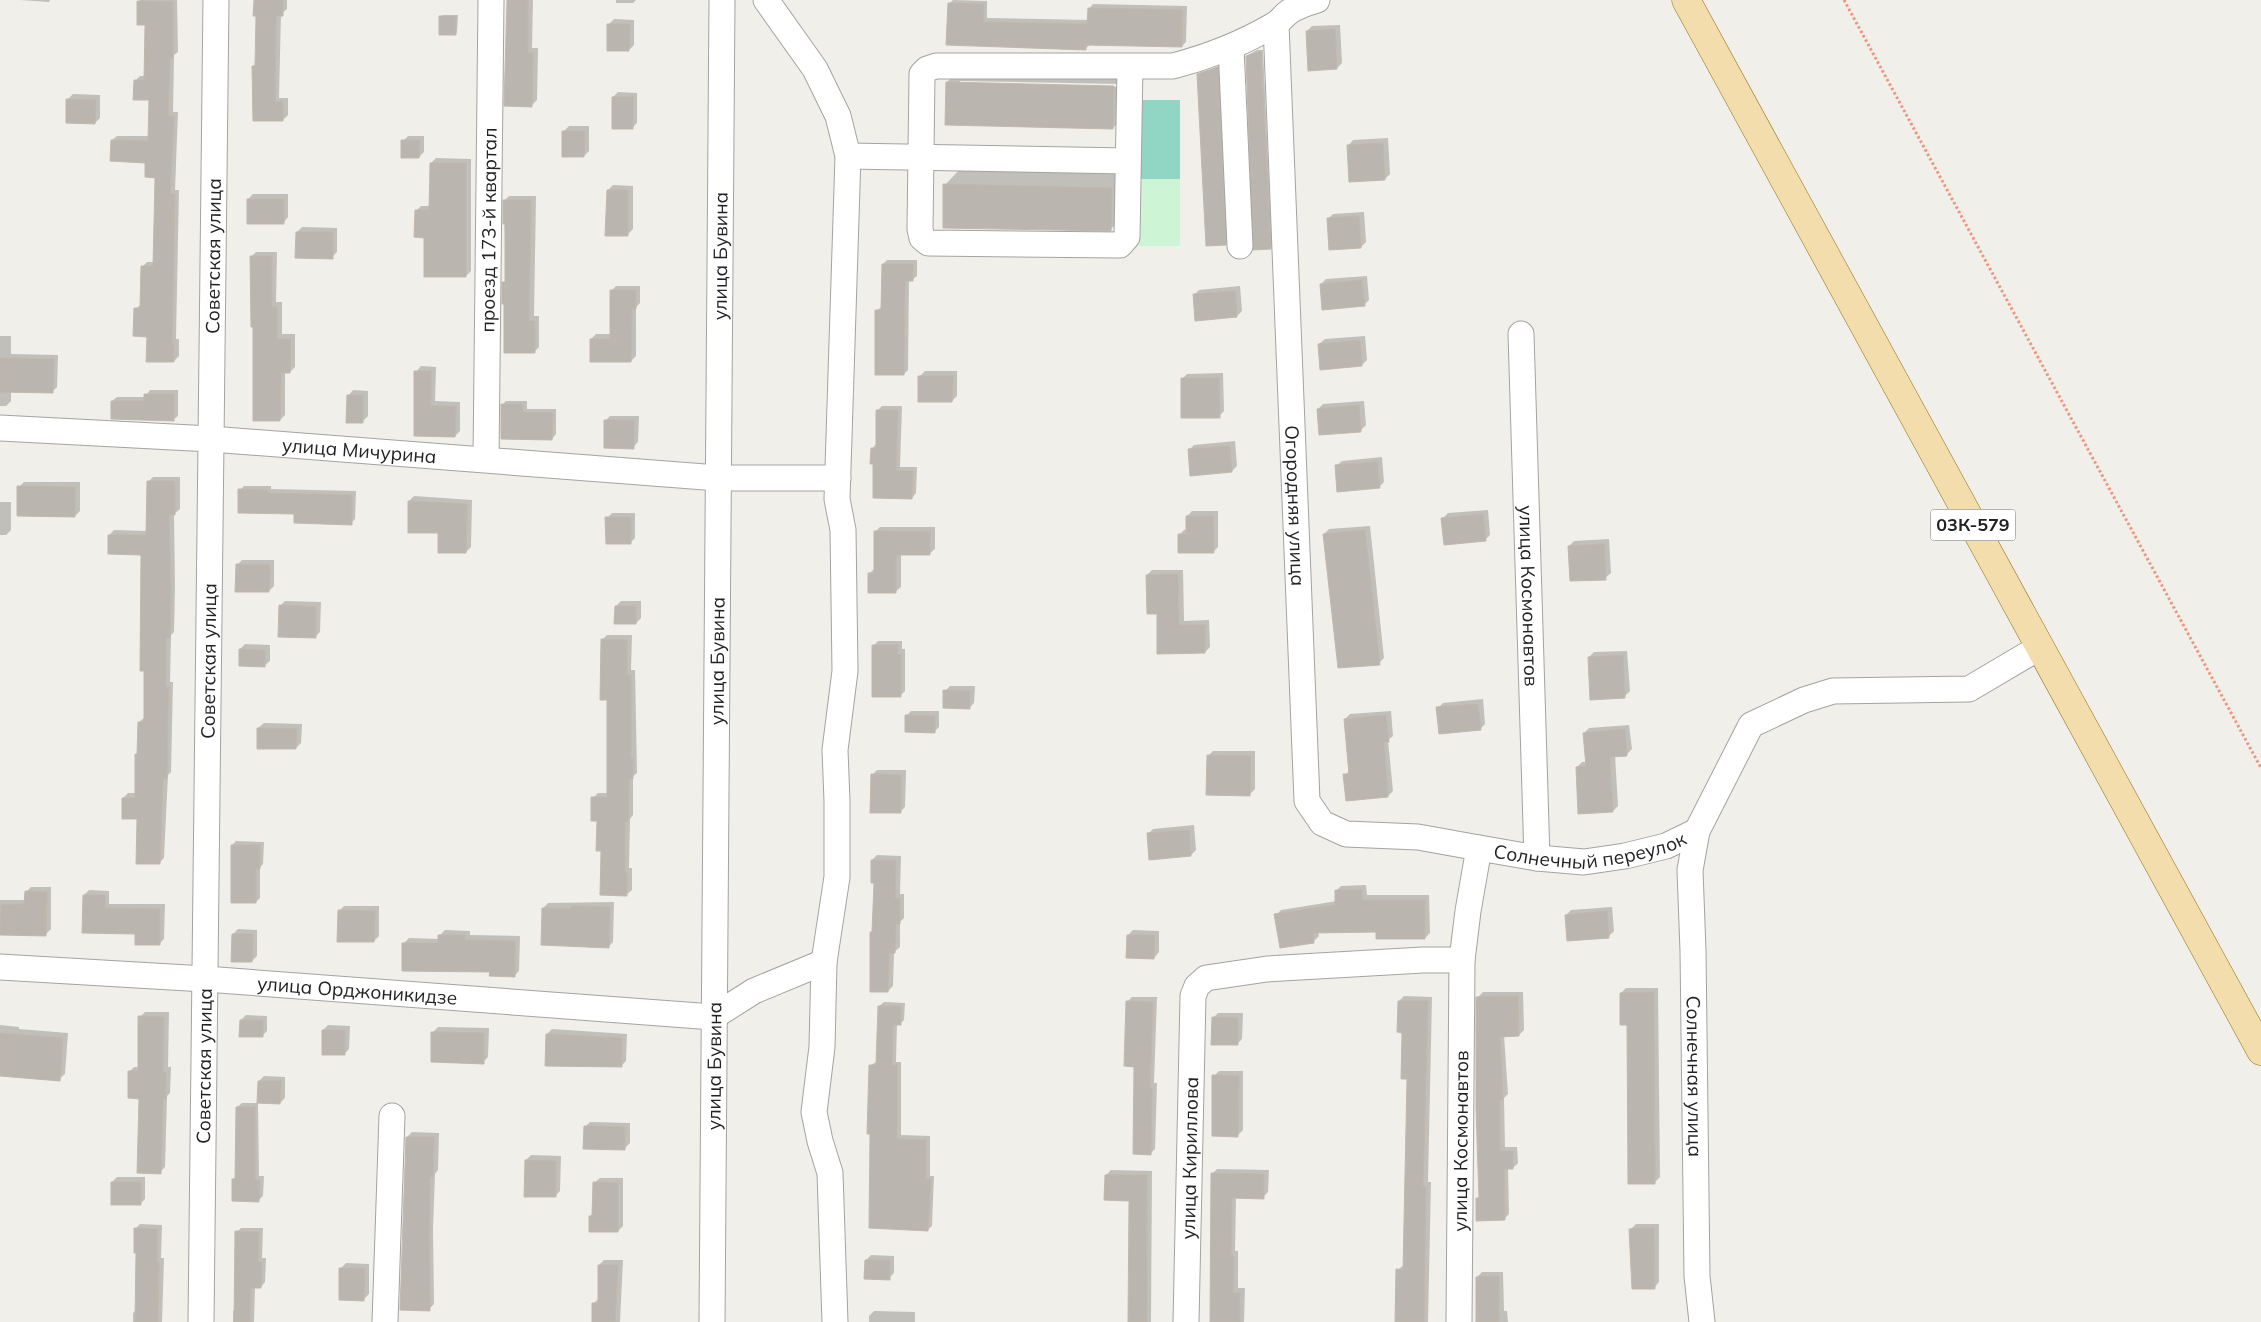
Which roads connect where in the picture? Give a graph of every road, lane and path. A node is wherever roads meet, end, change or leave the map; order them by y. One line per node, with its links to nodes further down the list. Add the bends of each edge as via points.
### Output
1 (216, 0): 17 (street, Советская улица)
2 (492, 0): 18 (street, проезд 173-й квартал)
3 (722, 0): 19 (street, улица Бувина)
4 (766, 0): 11 (street, via 815,69 838,116)
5 (1317, 0): 8 (street, via 1288,12)
6 (1686, 0): 21 (main road, 03К-579)
7 (1844, 0): 22 (path)
8 (1276, 24): 9 (street); 24 (street, Огородняя улица, via 1307,802 1322,823 1346,834 1418,837)
9 (1231, 47): 10 (street, via 1173,66); 14 (street)
10 (1130, 66): 12 (street, via 936,66 927,69 922,74); 13 (street)
11 (848, 156): 12 (street); 20 (street)
12 (921, 158): 13 (street); 13 (street, via 922,238 928,242 966,243 1120,245 1127,237)
13 (1128, 161)
14 (1240, 246)
15 (1521, 334): 25 (street, улица Космонавтов)
16 (0, 428): 17 (street, улица Мичурина)
17 (211, 439): 18 (street, улица Мичурина); 29 (street, Советская улица)
18 (486, 459): 19 (street, улица Мичурина)
19 (718, 478): 20 (street, улица Мичурина); 30 (street, улица Бувина)
20 (838, 478): 27 (street, via 837,499 843,530 845,671 835,750 837,877)
21 (2040, 646): 23 (street, Солнечный переулок, via 1969,689 1833,691 1804,700 1751,725); 31 (main road, 03К-579)
22 (2261, 768)
23 (1697, 831): 25 (street, Солнечный переулок, via 1666,846 1625,856 1584,862); 39 (street, Солнечная улица, via 1690,870 1697,1276)
24 (1479, 848): 25 (street, Солнечный переулок); 26 (street, Солнечный переулок)
25 (1537, 858)
26 (1462, 960): 37 (street, улица Кириллова, via 1267,969 1206,978 1198,986 1193,996); 38 (street, улица Космонавтов)
27 (824, 962): 30 (street, via 754,991); 36 (street, via 822,1047 814,1112 830,1172)
28 (0, 967): 29 (street, улица Орджоникидзе)
29 (205, 979): 30 (street, улица Орджоникидзе); 33 (street, Советская улица)
30 (714, 1017): 35 (street, улица Бувина)
31 (2261, 1051)
32 (392, 1116): 34 (street)
33 (201, 1322)
34 (385, 1322)
35 (712, 1322)
36 (835, 1322)
37 (1186, 1322)
38 (1459, 1322)
39 (1702, 1322)

